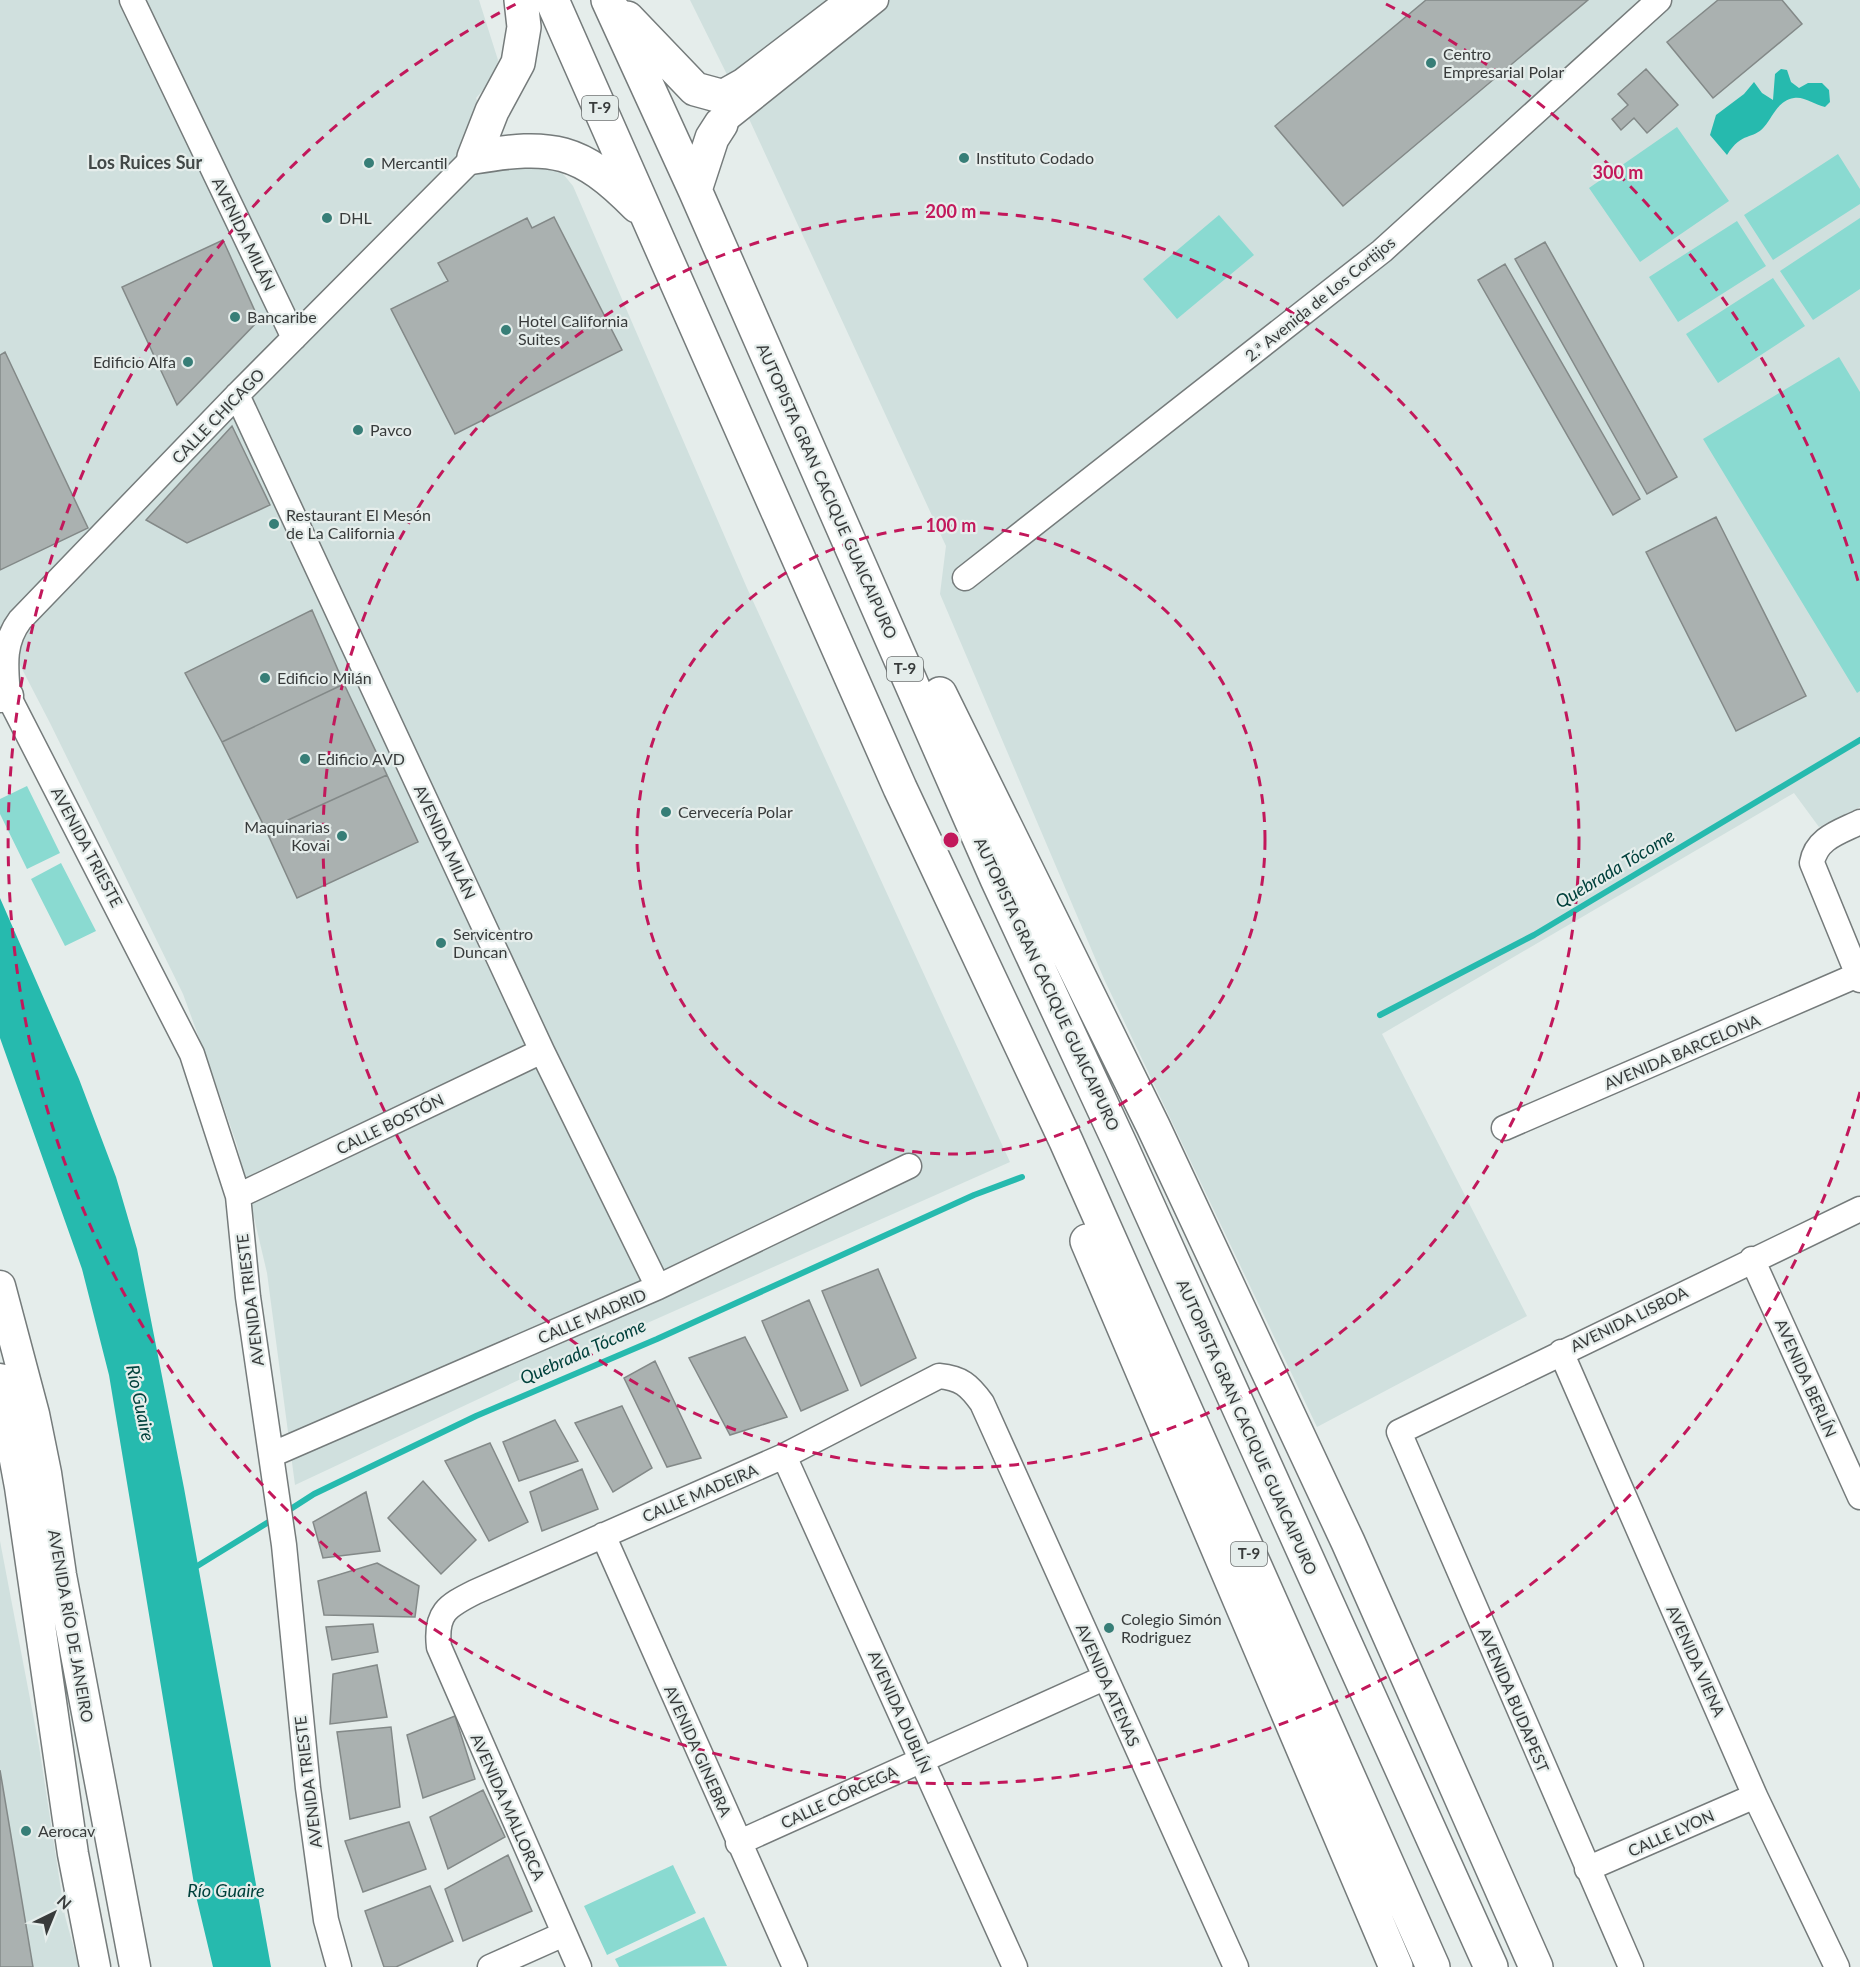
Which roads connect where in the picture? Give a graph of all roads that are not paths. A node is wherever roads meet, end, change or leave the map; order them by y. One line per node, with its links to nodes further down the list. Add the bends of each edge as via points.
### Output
1 (132, 0): 13 (street, AVENIDA MILÁN)
2 (521, 0): 10 (highway, via 524,27 518,63 492,111)
3 (552, 0): 12 (highway, T-9)
4 (608, 0): 11 (highway, AUTOPISTA GRAN CACIQUE GUAICAIPURO / T-9)
5 (615, 0): 9 (highway, via 634,28)
6 (848, 0): 9 (street, via 742,81)
7 (876, 0): 9 (street)
8 (1659, 0): 16 (street, 2.ª Avenida de Los Cortijos, via 1382,251)
9 (719, 109): 11 (highway)
10 (474, 157): 12 (highway, via 513,151 560,152 580,159 615,184); 13 (street, CALLE CHICAGO)
11 (695, 190): 15 (highway, AUTOPISTA GRAN CACIQUE GUAICAIPURO / T-9)
12 (648, 217): 22 (highway, T-9, via 900,788)
13 (294, 338): 14 (street, CALLE CHICAGO)
14 (237, 395): 17 (street, CALLE CHICAGO, via 20,620 7,642); 20 (street, AVENIDA MILÁN)
15 (849, 547): 37 (highway, via 944,700 1153,1126); 55 (highway, AUTOPISTA GRAN CACIQUE GUAICAIPURO / T-9)
16 (965, 578)
17 (3, 691): 24 (street, AVENIDA TRIESTE, via 192,1054)
18 (1860, 822): 19 (street, via 1824,840 1813,854 1812,863)
19 (1859, 977): 21 (street, AVENIDA BARCELONA)
20 (542, 1051): 24 (street, CALLE BOSTÓN); 28 (street, AVENIDA MILÁN)
21 (1504, 1128)
22 (1066, 1141): 53 (highway, via 1067,1193); 54 (highway, T-9)
23 (909, 1166): 28 (street, CALLE MADRID)
24 (238, 1196): 33 (street, AVENIDA TRIESTE)
25 (1860, 1209): 26 (street, AVENIDA LISBOA)
26 (1752, 1259): 29 (street, AVENIDA LISBOA); 35 (street, AVENIDA BERLÍN)
27 (0, 1286): 46 (street, AVENIDA RÍO DE JANEIRO, via 46,1473 65,1599)
28 (658, 1287): 33 (street, CALLE MADRID)
29 (1561, 1352): 32 (street, AVENIDA LISBOA); 41 (street, AVENIDA VIENA)
30 (0, 1379): 45 (street, AVENIDA RÍO DE JANEIRO, via 20,1488 73,1854)
31 (982, 1403): 34 (street, CALLE MADEIRA, via 971,1387 957,1377 939,1376); 39 (street, AVENIDA ATENAS)
32 (1400, 1432): 43 (street, AVENIDA BUDAPEST)
33 (271, 1455): 47 (street, AVENIDA TRIESTE, via 308,1788 326,1920)
34 (784, 1456): 36 (street, CALLE MADEIRA); 40 (street, AVENIDA DUBLÍN)
35 (1860, 1497)
36 (603, 1535): 38 (street, CALLE MADEIRA, via 453,1602 440,1621); 42 (street, AVENIDA GINEBRA)
37 (1348, 1542): 56 (highway); 57 (highway, via 1429,1696)
38 (439, 1647): 44 (street, AVENIDA MALLORCA)
39 (1104, 1678): 40 (street, CALLE CÓRCEGA); 52 (street, AVENIDA ATENAS)
40 (921, 1759): 42 (street, CALLE CÓRCEGA); 51 (street, AVENIDA DUBLÍN)
41 (1755, 1796): 43 (street, CALLE LYON); 59 (street, AVENIDA VIENA)
42 (738, 1843): 50 (street, AVENIDA GINEBRA)
43 (1587, 1869): 58 (street, AVENIDA BUDAPEST)
44 (564, 1934): 48 (street); 49 (street, AVENIDA MALLORCA)
45 (95, 1967)
46 (135, 1967)
47 (339, 1967)
48 (490, 1967)
49 (579, 1967)
50 (795, 1967)
51 (1015, 1967)
52 (1236, 1967)
53 (1396, 1967)
54 (1433, 1967)
55 (1491, 1967)
56 (1536, 1967)
57 (1552, 1967)
58 (1631, 1967)
59 (1837, 1967)

